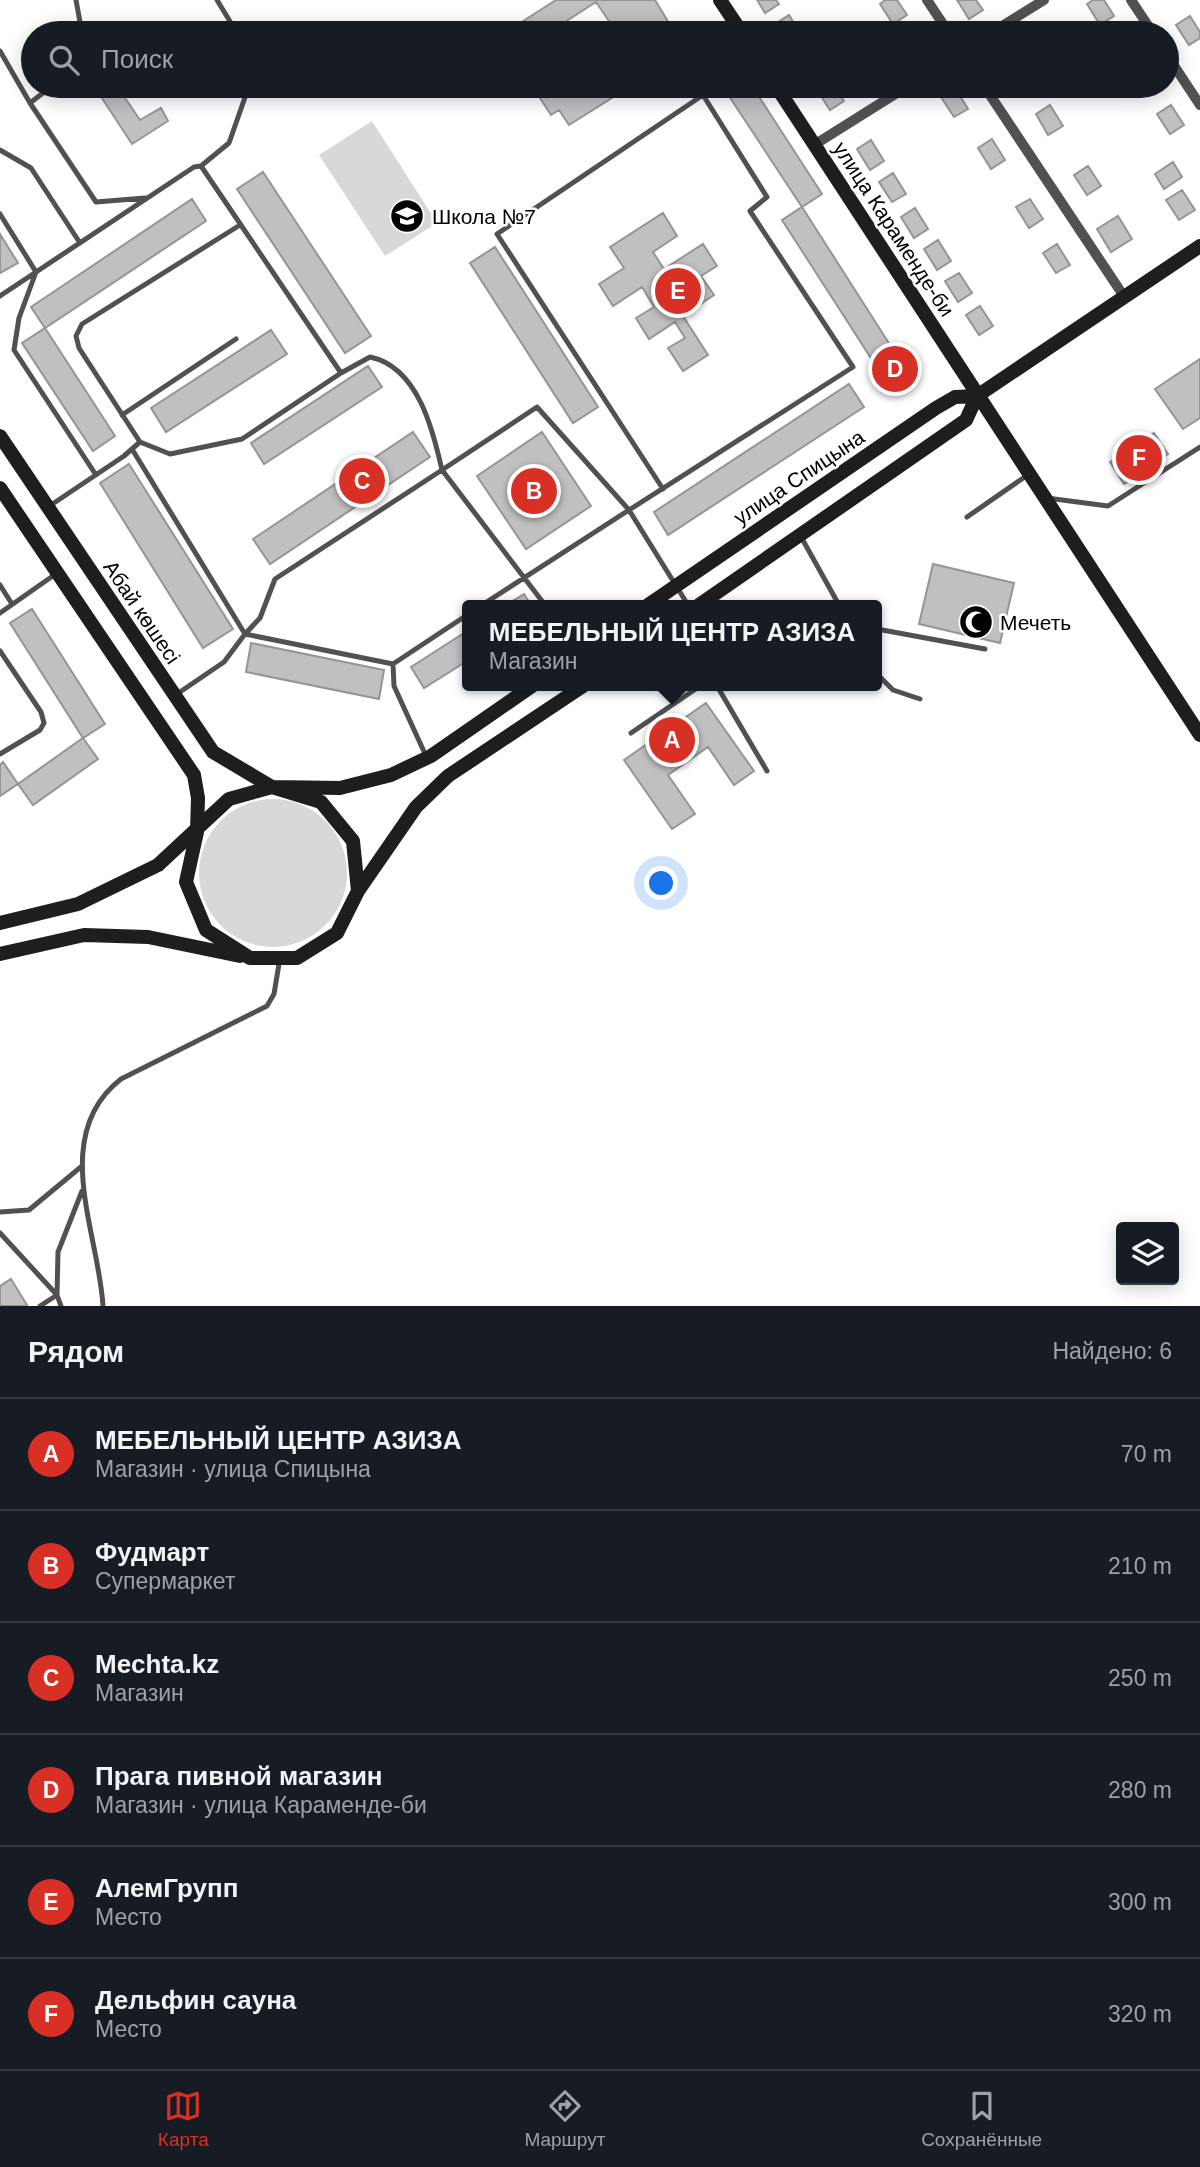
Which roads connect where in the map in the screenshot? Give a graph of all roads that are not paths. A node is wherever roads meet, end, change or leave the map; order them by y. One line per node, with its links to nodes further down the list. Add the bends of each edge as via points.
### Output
1 (76, 0): 7 (lane)
2 (217, 0): 8 (lane)
3 (720, 0): 9 (street)
4 (926, 0): 10 (street)
5 (1044, 0): 11 (street)
6 (1131, 0): 12 (street)
7 (80, 21)
8 (230, 21)
9 (734, 21)
10 (941, 21)
11 (1010, 21)
12 (1145, 21)
13 (0, 51): 15 (lane)
14 (1179, 73): 25 (street)
15 (21, 87)
16 (27, 98): 24 (lane)
17 (36, 98): 24 (lane)
18 (245, 98): 28 (lane, via 229,143)
19 (699, 98): 49 (lane, via 497,234)
20 (705, 98): 49 (lane, via 767,197 750,211 853,367)
21 (784, 98): 26 (street, улица Караменде-би)
22 (889, 98): 26 (street)
23 (992, 98): 36 (street)
24 (30, 103): 29 (lane, via 96,202)
25 (1200, 105)
26 (814, 145): 39 (street, улица Караменде-би)
27 (0, 150): 32 (lane, via 31,167)
28 (201, 166): 29 (lane); 31 (lane)
29 (148, 198): 32 (lane)
30 (0, 214): 34 (lane)
31 (240, 226): 38 (lane); 40 (lane, via 82,324 76,337 79,348)
32 (80, 243): 34 (lane)
33 (1200, 246): 36 (street, улица Спицына)
34 (36, 272): 35 (lane); 47 (lane, via 19,318 14,350)
35 (0, 296)
36 (1125, 298): 39 (street, улица Спицына)
37 (236, 339): 40 (lane)
38 (341, 373): 42 (lane, via 242,439 170,454); 45 (lane, via 370,357 399,375 432,425)
39 (977, 396): 46 (street, улица Караменде-би); 54 (street, улица Спицына, via 966,420); 58 (street, улица Спицына, via 955,397 936,408)
40 (122, 415): 42 (lane)
41 (0, 436): 51 (street, Абай көшесі)
42 (140, 442): 44 (lane)
43 (1200, 447): 50 (lane, via 1108,506)
44 (132, 449): 47 (lane); 69 (lane)
45 (442, 470): 52 (lane, via 537,407); 56 (lane); 69 (lane, via 275,579 260,618)
46 (1029, 474): 50 (street, улица Караменде-би); 53 (lane)
47 (96, 475): 51 (lane)
48 (0, 488): 55 (street)
49 (663, 489): 52 (lane)
50 (1044, 497): 81 (street, улица Караменде-би)
51 (47, 508): 78 (street, Абай көшесі)
52 (629, 510): 56 (lane); 58 (lane)
53 (967, 517)
54 (800, 535): 63 (street, улица Спицына); 64 (lane)
55 (57, 573): 65 (lane); 86 (street, via 194,775)
56 (522, 579): 59 (lane); 60 (lane)
57 (0, 585): 65 (lane)
58 (676, 586): 61 (street, улица Спицына); 62 (lane)
59 (490, 600)
60 (541, 600)
61 (655, 600)
62 (685, 600)
63 (706, 600)
64 (835, 600)
65 (12, 604): 66 (lane)
66 (0, 613)
67 (462, 618): 72 (lane)
68 (882, 630): 70 (lane)
69 (245, 634): 72 (lane); 78 (lane, via 224,662)
70 (985, 649)
71 (0, 651): 82 (lane, via 44,723)
72 (393, 664): 83 (lane, via 394,685)
73 (882, 679): 79 (lane, via 893,690)
74 (525, 691): 83 (street)
75 (576, 691): 87 (street, via 448,776 416,807)
76 (693, 691): 80 (lane)
77 (720, 691): 84 (lane)
78 (174, 697): 85 (street, Абай көшесі, via 213,752)
79 (920, 699)
80 (631, 733)
81 (1200, 735)
82 (0, 754)
83 (427, 758): 85 (street, via 391,775 340,788)
84 (767, 771)
85 (272, 787): 86 (street, via 229,799); 87 (street, via 321,802 337,821 353,841)
86 (197, 832): 88 (street, via 158,865 112,889 78,904); 90 (street, via 186,882 206,930)
87 (358, 891): 91 (street, via 337,933 297,958)
88 (0, 923)
89 (0, 954): 90 (street, via 84,934 148,937)
90 (250, 958): 91 (street)
91 (280, 958): 92 (lane, via 274,994 267,1006 107,1090 91,1115)
92 (82, 1166): 93 (lane); 94 (lane, via 29,1210)
93 (84, 1188): 96 (lane, via 58,1252); 99 (lane)
94 (0, 1212)
95 (0, 1233): 96 (lane)
96 (57, 1295): 97 (lane); 98 (lane)
97 (40, 1306)
98 (61, 1306)
99 (103, 1306)

